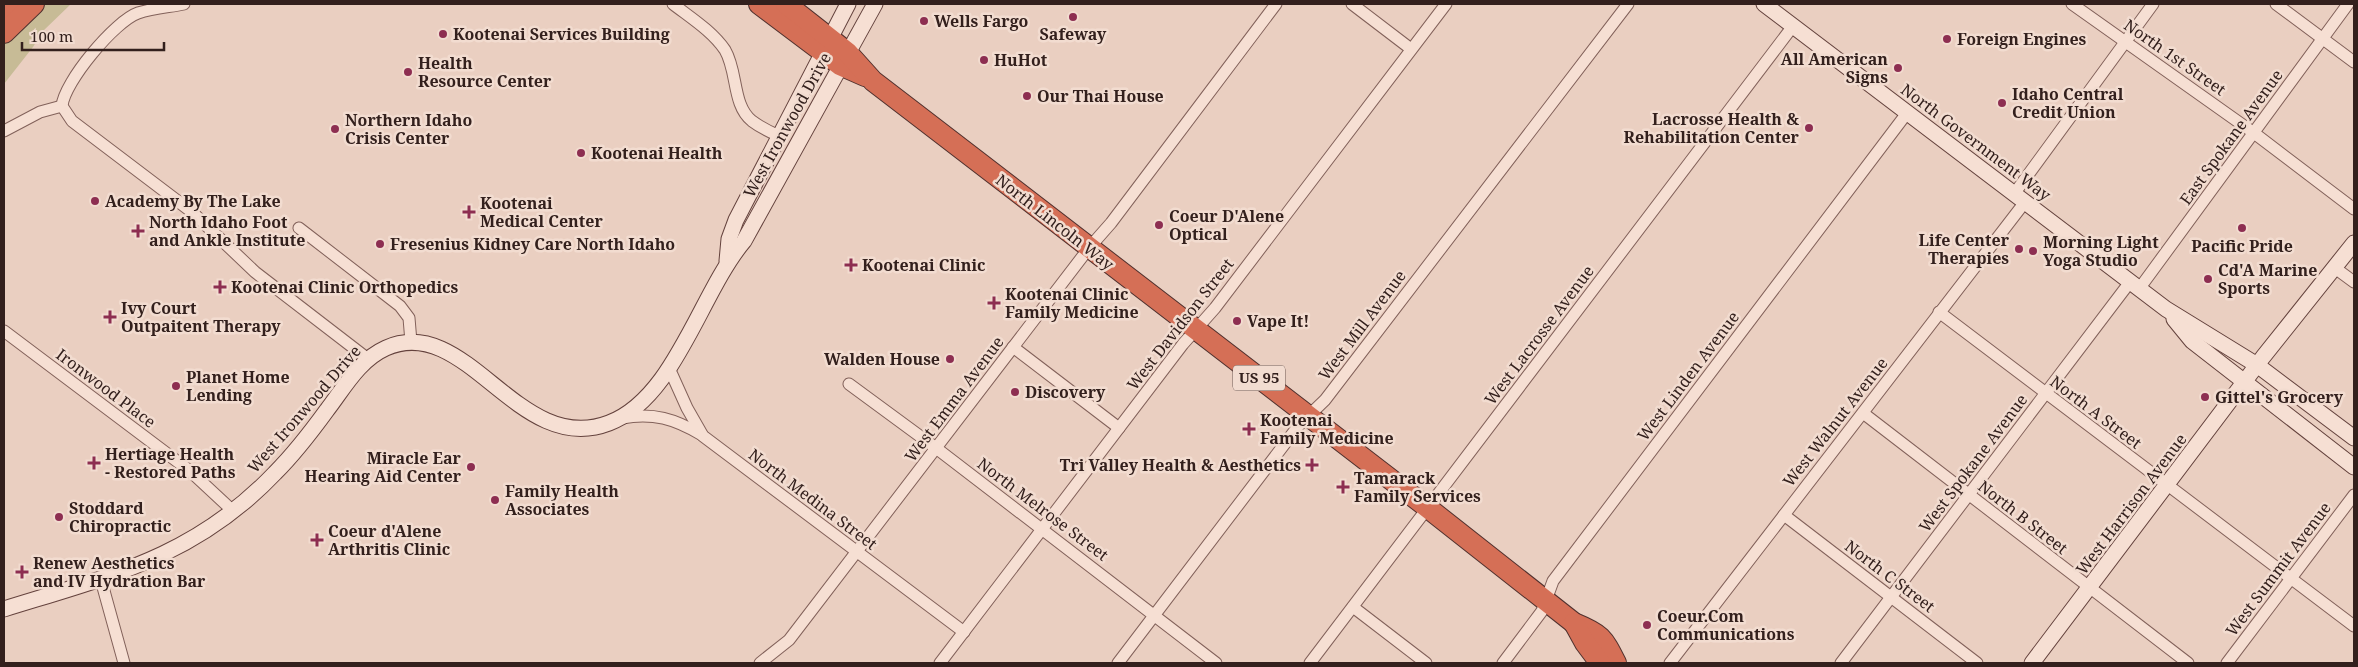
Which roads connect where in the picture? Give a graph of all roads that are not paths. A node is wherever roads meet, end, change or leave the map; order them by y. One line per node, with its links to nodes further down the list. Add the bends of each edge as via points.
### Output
1 (12, 4): 18 (highway)
2 (34, 4): 20 (highway)
3 (184, 4): 27 (street, via 137,13 116,28 66,91)
4 (673, 4): 31 (street, via 714,36 725,51 744,112 752,121)
5 (759, 4): 23 (highway, US 95)
6 (786, 4): 23 (highway, US 95)
7 (848, 4): 23 (street, West Ironwood Drive)
8 (875, 4): 25 (street, West Ironwood Drive)
9 (1276, 4): 36 (street, West Emma Avenue, via 1111,223)
10 (1352, 4): 24 (street)
11 (1446, 4): 24 (street, West Davidson Street)
12 (1628, 4): 54 (street, West Mill Avenue, via 1325,400)
13 (1764, 4): 19 (street, North Government Way)
14 (2072, 4): 22 (street, North 1st Street)
15 (2153, 4): 22 (street, West Walnut Avenue)
16 (2276, 4): 21 (street)
17 (2348, 4): 21 (street, East Spokane Avenue)
18 (4, 14)
19 (1794, 26): 28 (street, North Government Way); 64 (street, West Lacrosse Avenue)
20 (4, 34)
21 (2323, 38): 26 (street); 30 (street, East Spokane Avenue)
22 (2125, 42): 30 (street, North 1st Street); 32 (street, West Walnut Avenue)
23 (826, 45): 25 (highway, US 95); 31 (street, West Ironwood Drive)
24 (1411, 49): 43 (street, West Davidson Street)
25 (844, 59): 36 (highway, North Lincoln Way / US 95); 37 (street, West Ironwood Drive, via 744,241)
26 (2354, 62)
27 (62, 106): 29 (street, via 40,112); 47 (street, via 72,120 192,212 255,272)
28 (1908, 113): 32 (street, North Government Way); 73 (street, West Linden Avenue, via 1555,579)
29 (4, 131)
30 (2254, 133): 33 (street, North 1st Street); 40 (street, East Spokane Avenue)
31 (779, 136): 37 (street, West Ironwood Drive, via 736,220 729,239)
32 (2020, 198): 40 (street, North Government Way); 42 (street, West Walnut Avenue)
33 (2354, 209)
34 (299, 228): 45 (street, via 400,306 409,318)
35 (2354, 243): 38 (street, West Harrison Avenue)
36 (1088, 248): 43 (highway, North Lincoln Way / US 95); 46 (street, West Emma Avenue)
37 (727, 261): 49 (street, West Ironwood Drive)
38 (2336, 268): 39 (street); 48 (street, West Harrison Avenue)
39 (2354, 282)
40 (2135, 285): 41 (street, North Government Way); 52 (street, West Spokane Avenue)
41 (2166, 309): 48 (street, North Government Way); 50 (street, North Government Way, via 2192,341)
42 (1939, 312): 52 (street, North A Street); 53 (street, West Walnut Avenue)
43 (1196, 330): 54 (highway, North Lincoln Way / US 95); 56 (street, West Davidson Street)
44 (4, 331): 65 (street, Ironwood Place, via 190,471)
45 (411, 342): 47 (street, West Ironwood Drive, via 385,348); 55 (street, West Ironwood Drive, via 452,354 547,422 568,428 585,428)
46 (1013, 348): 56 (street); 59 (street, West Emma Avenue)
47 (368, 359): 65 (street, West Ironwood Drive, via 275,473)
48 (2257, 365): 50 (street, West Harrison Avenue); 58 (street, North Government Way)
49 (670, 368): 55 (street, West Ironwood Drive, via 648,396); 57 (street, North Medina Street)
50 (2243, 383): 60 (street, North Government Way); 61 (street, West Harrison Avenue)
51 (850, 384): 59 (street, North Melrose Street)
52 (2045, 394): 61 (street, North A Street); 62 (street, West Spokane Avenue)
53 (1863, 413): 62 (street, North B Street); 66 (street, West Walnut Avenue)
54 (1309, 416): 64 (highway, North Lincoln Way / US 95); 76 (street, West Mill Avenue)
55 (620, 419): 57 (street, via 658,416 675,420)
56 (1119, 428): 67 (street, West Davidson Street)
57 (703, 436): 68 (street, North Medina Street)
58 (2354, 438)
59 (936, 448): 67 (street, North Melrose Street); 68 (street, West Emma Avenue)
60 (2354, 467)
61 (2167, 486): 69 (street, North A Street); 71 (street, West Harrison Avenue)
62 (1968, 495): 71 (street, North B Street); 72 (street, West Spokane Avenue)
63 (2354, 495): 69 (street, West Summit Avenue)
64 (1428, 508): 73 (highway, North Lincoln Way / US 95); 74 (street, West Lacrosse Avenue)
65 (233, 511): 70 (street, West Ironwood Drive, via 160,557)
66 (1784, 515): 72 (street, North C Street); 90 (street, West Walnut Avenue)
67 (1042, 529): 76 (street, North Melrose Street); 79 (street, West Davidson Street)
68 (856, 553): 79 (street, North Medina Street); 81 (street, West Emma Avenue, via 790,640)
69 (2291, 579): 78 (street, North A Street); 95 (street, West Summit Avenue)
70 (101, 580): 75 (street, West Ironwood Drive); 80 (street)
71 (2089, 589): 93 (street, West Harrison Avenue); 94 (street, North B Street)
72 (1891, 597): 91 (street, West Spokane Avenue); 92 (street, North C Street)
73 (1547, 600): 77 (highway, US 95); 87 (street, West Linden Avenue)
74 (1353, 607): 85 (street, West Lacrosse Avenue); 86 (street)
75 (4, 609)
76 (1155, 615): 83 (street, West Mill Avenue); 84 (street, North Melrose Street)
77 (1574, 623): 88 (highway, US 95); 89 (highway, US 95, via 1596,632)
78 (2354, 626)
79 (964, 632): 82 (street, West Davidson Street)
80 (124, 663)
81 (760, 663)
82 (940, 663)
83 (1118, 663)
84 (1216, 663)
85 (1310, 663)
86 (1426, 663)
87 (1504, 663)
88 (1600, 663)
89 (1616, 663)
90 (1670, 663)
91 (1841, 663)
92 (1977, 663)
93 (2032, 663)
94 (2188, 663)
95 (2227, 663)

